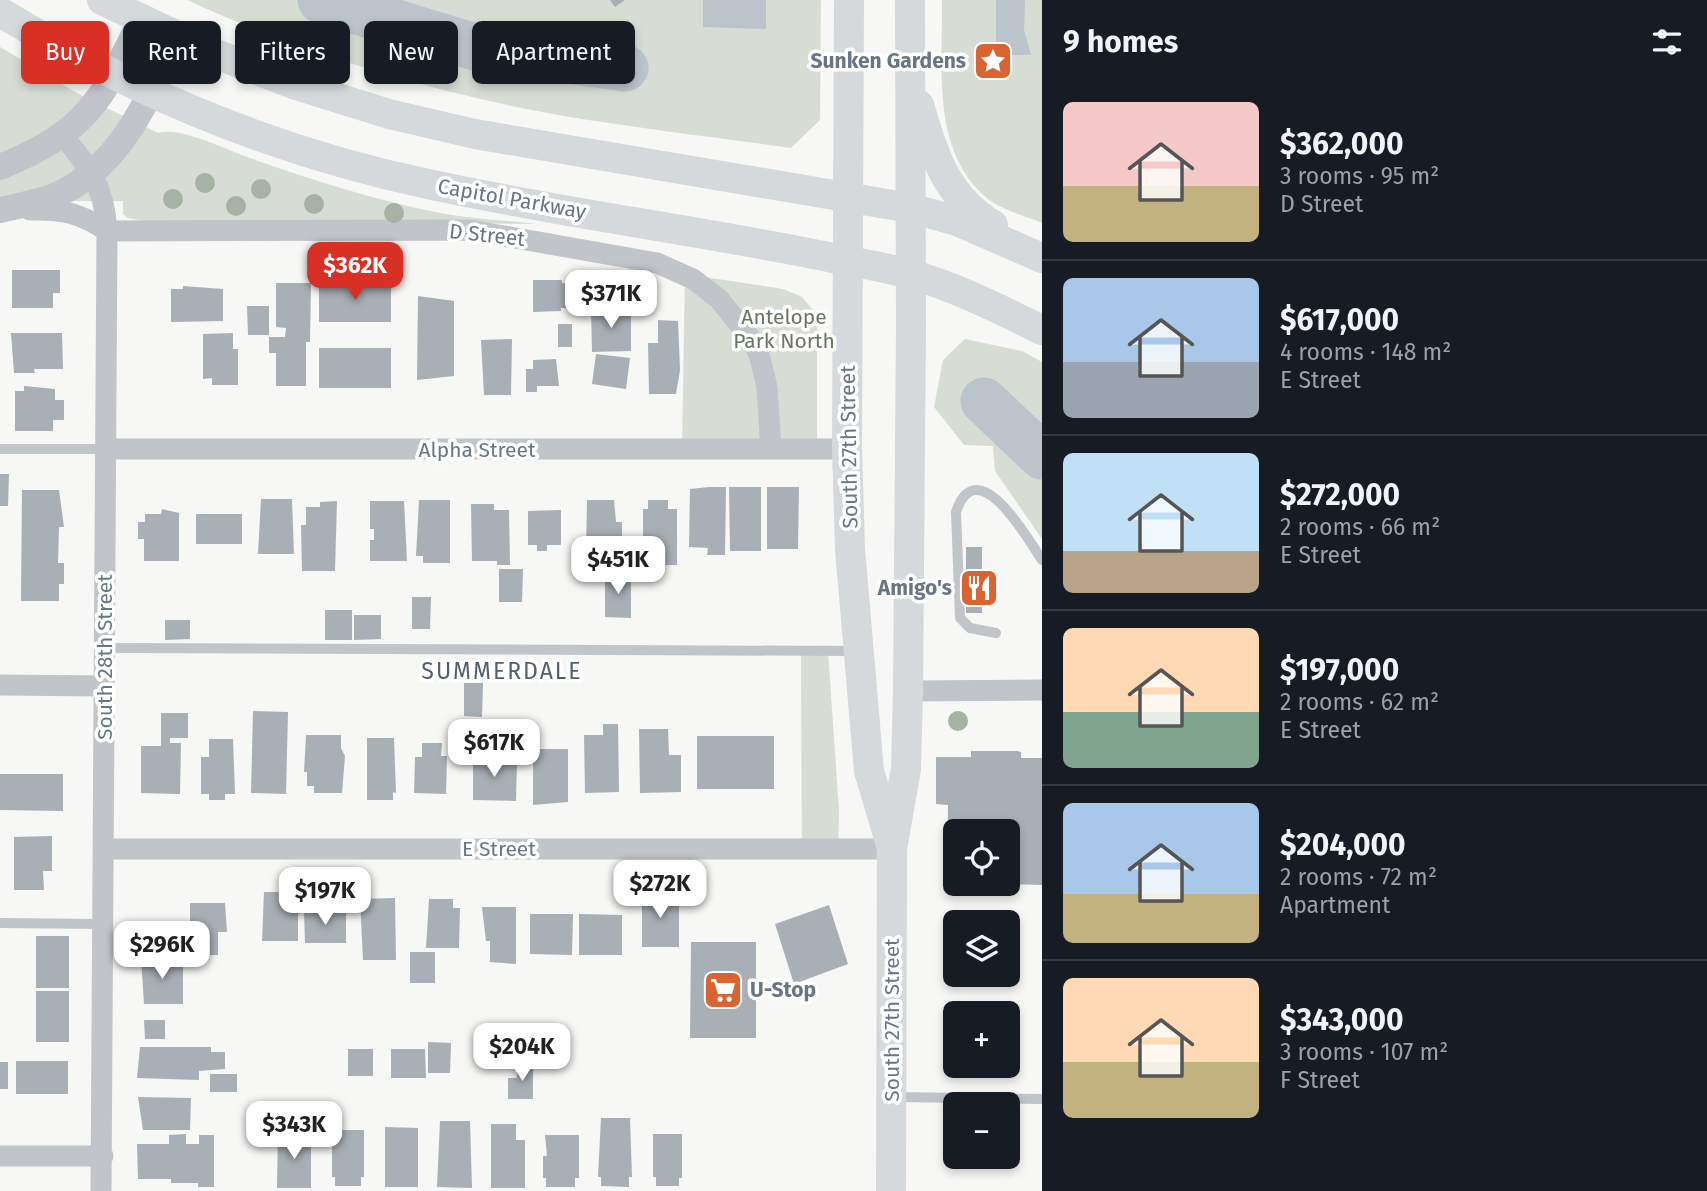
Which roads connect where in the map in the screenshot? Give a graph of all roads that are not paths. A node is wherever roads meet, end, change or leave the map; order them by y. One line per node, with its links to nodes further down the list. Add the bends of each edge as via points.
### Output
1 (102, 0): 5 (main road)
2 (849, 0): 14 (main road, South 27th Street)
3 (909, 0): 7 (main road, South 27th Street)
4 (0, 12): 8 (main road, Capitol Parkway)
5 (141, 20): 8 (street)
6 (221, 54): 14 (main road, via 296,85 475,134)
7 (909, 74): 15 (main road, South 27th Street); 18 (main road, via 936,157 964,205)
8 (114, 76): 10 (main road, Capitol Parkway); 11 (street, via 99,102)
9 (155, 84): 10 (street)
10 (151, 93): 13 (street, via 134,125); 19 (main road, Capitol Parkway, via 293,148 382,174)
11 (63, 136): 12 (street); 13 (street, South 28th Street)
12 (0, 167)
13 (93, 171): 16 (street, via 51,197); 17 (street, South 28th Street)
14 (848, 196): 15 (main road); 19 (main road, South 27th Street)
15 (910, 208): 18 (main road, via 957,221); 20 (main road, South 27th Street)
16 (0, 210): 17 (street, via 65,210)
17 (107, 231): 23 (street, South 28th Street); 24 (street, D Street, via 480,231 657,263 702,285 747,331 759,354 767,387)
18 (1042, 256)
19 (849, 261): 20 (main road, Capitol Parkway); 25 (main road, South 27th Street)
20 (910, 274): 21 (main road, Capitol Parkway); 33 (main road, South 27th Street)
21 (1042, 330)
22 (0, 449): 23 (lane)
23 (106, 449): 24 (street, Alpha Street); 28 (street, South 28th Street)
24 (771, 449): 25 (street, Alpha Street)
25 (847, 449): 29 (main road, South 27th Street)
26 (1042, 560): 27 (lane, via 1003,502 977,491 961,499 956,512 960,618 970,628)
27 (996, 633)
28 (105, 648): 29 (lane); 31 (street, South 28th Street)
29 (857, 651): 35 (main road, South 27th Street, via 869,771)
30 (0, 685): 31 (street)
31 (105, 686): 34 (street, South 28th Street)
32 (1042, 690): 33 (street)
33 (908, 691): 35 (main road, South 27th Street, via 906,769)
34 (105, 849): 35 (street, E Street); 37 (street, South 28th Street)
35 (892, 849): 38 (main road, South 27th Street)
36 (0, 923): 37 (lane)
37 (105, 924): 41 (street, South 28th Street)
38 (892, 1097): 39 (lane); 43 (main road, South 27th Street)
39 (1042, 1099)
40 (0, 1156): 41 (street)
41 (103, 1156): 42 (street, South 28th Street)
42 (101, 1191)
43 (891, 1191)

